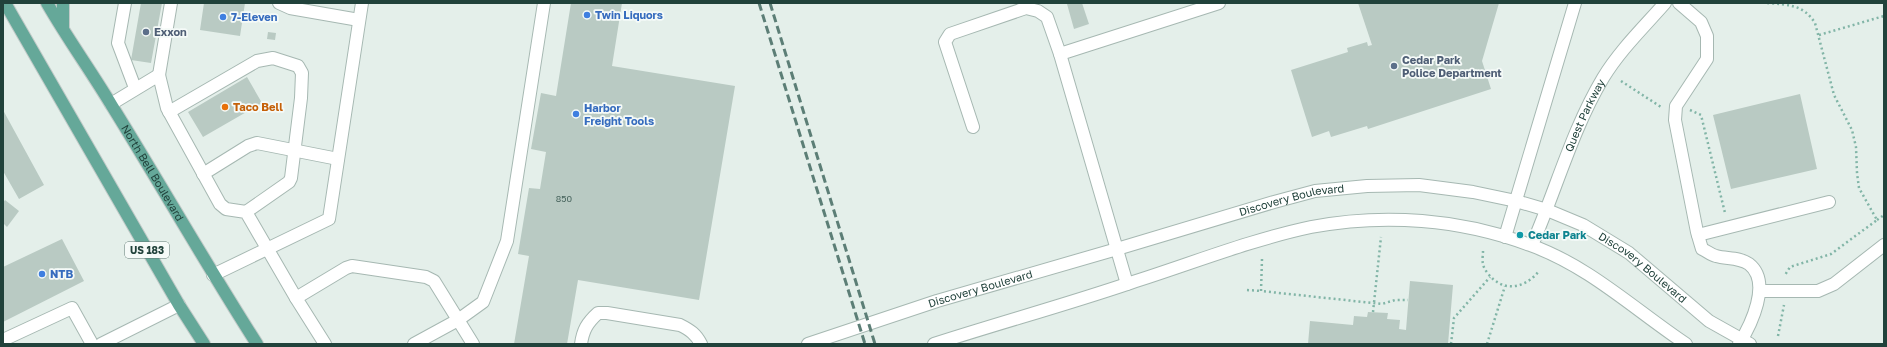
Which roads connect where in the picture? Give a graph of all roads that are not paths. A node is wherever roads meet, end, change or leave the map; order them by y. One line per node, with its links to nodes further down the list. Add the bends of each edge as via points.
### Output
1 (5, 3): 15 (main road, US 183)
2 (48, 3): 16 (main road, North Bell Boulevard)
3 (63, 3): 16 (main road)
4 (126, 3): 19 (street, via 118,43)
5 (171, 3): 18 (street)
6 (279, 3): 14 (street, via 290,8)
7 (362, 3): 14 (street)
8 (544, 3): 41 (street, via 507,242 483,302)
9 (1219, 3): 17 (street)
10 (1575, 3): 26 (street)
11 (1665, 3): 28 (street, Quest Parkway, via 1628,44 1604,77 1583,116)
12 (1679, 3): 30 (street, via 1701,22 1707,36 1707,59 1676,106 1675,120)
13 (3, 16): 15 (main road)
14 (359, 20): 24 (street)
15 (19, 28): 40 (main road, US 183)
16 (63, 31): 20 (main road, North Bell Boulevard)
17 (1060, 54): 22 (street, via 1047,17 1026,8 950,34 945,42); 35 (street)
18 (159, 75): 19 (street); 21 (street)
19 (136, 88): 20 (street)
20 (111, 104): 36 (main road, North Bell Boulevard)
21 (169, 112): 23 (street, via 257,61 273,58 298,66 302,73); 25 (street)
22 (973, 127)
23 (295, 151): 24 (street); 25 (street, via 257,143); 29 (street, via 291,178 288,182)
24 (338, 159): 34 (street, via 329,219)
25 (203, 174): 29 (street, via 220,204 226,209)
26 (1516, 201): 28 (street, Discovery Boulevard); 31 (street); 35 (street, Discovery Boulevard, via 1473,192 1419,186 1367,186 1315,191)
27 (1829, 202): 30 (street)
28 (1547, 210): 32 (street, Quest Parkway); 43 (street, Discovery Boulevard, via 1583,225 1629,253 1709,321)
29 (246, 212): 34 (street)
30 (1698, 235): 38 (street, via 1702,249 1715,256 1734,258 1749,264 1759,277)
31 (1505, 237): 32 (street); 37 (street, via 1459,225 1412,220 1359,221 1312,227 1256,242)
32 (1532, 245): 55 (street, via 1578,268 1616,292)
33 (1884, 245): 38 (street, via 1834,284 1818,291)
34 (268, 248): 36 (street); 39 (street)
35 (1117, 249): 37 (street); 53 (street, Discovery Boulevard, via 936,301)
36 (213, 275): 47 (main road, North Bell Boulevard)
37 (1127, 284): 54 (street)
38 (1760, 290): 43 (street)
39 (296, 298): 41 (street, via 352,266 426,277 434,281); 48 (street)
40 (179, 305): 45 (street); 46 (main road, US 183)
41 (458, 320): 49 (street); 50 (street)
42 (3, 340): 44 (street, via 72,308)
43 (1743, 343)
44 (92, 344)
45 (101, 344)
46 (204, 344)
47 (257, 344)
48 (325, 344)
49 (414, 344)
50 (473, 344)
51 (581, 344): 52 (street, via 583,330 588,321 598,313 607,313 680,325 690,329)
52 (701, 344)
53 (808, 344)
54 (934, 344)
55 (1686, 344)

